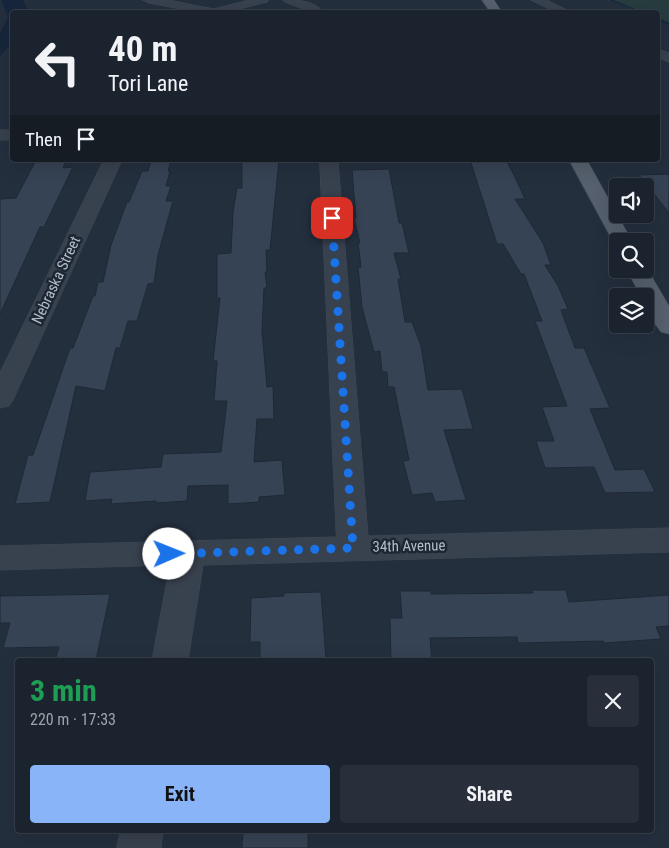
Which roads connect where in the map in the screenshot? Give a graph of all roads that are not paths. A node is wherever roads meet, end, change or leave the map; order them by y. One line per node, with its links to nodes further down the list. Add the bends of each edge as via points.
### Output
1 (149, 0): 5 (street)
2 (263, 0): 6 (street)
3 (289, 0): 7 (street)
4 (537, 0): 8 (street)
5 (203, 10)
6 (222, 10)
7 (315, 10)
8 (560, 10)
9 (112, 162): 15 (street, Nebraska Street)
10 (329, 162): 17 (street)
11 (579, 162): 12 (main road)
12 (618, 233)
13 (642, 278): 14 (main road)
14 (669, 326)
15 (0, 400)
16 (669, 540): 17 (street, 34th Avenue)
17 (353, 548): 18 (street, 34th Avenue)
18 (188, 554): 19 (street, 34th Avenue); 20 (street)
19 (0, 558)
20 (170, 658)
21 (142, 833): 22 (street)
22 (139, 848)

